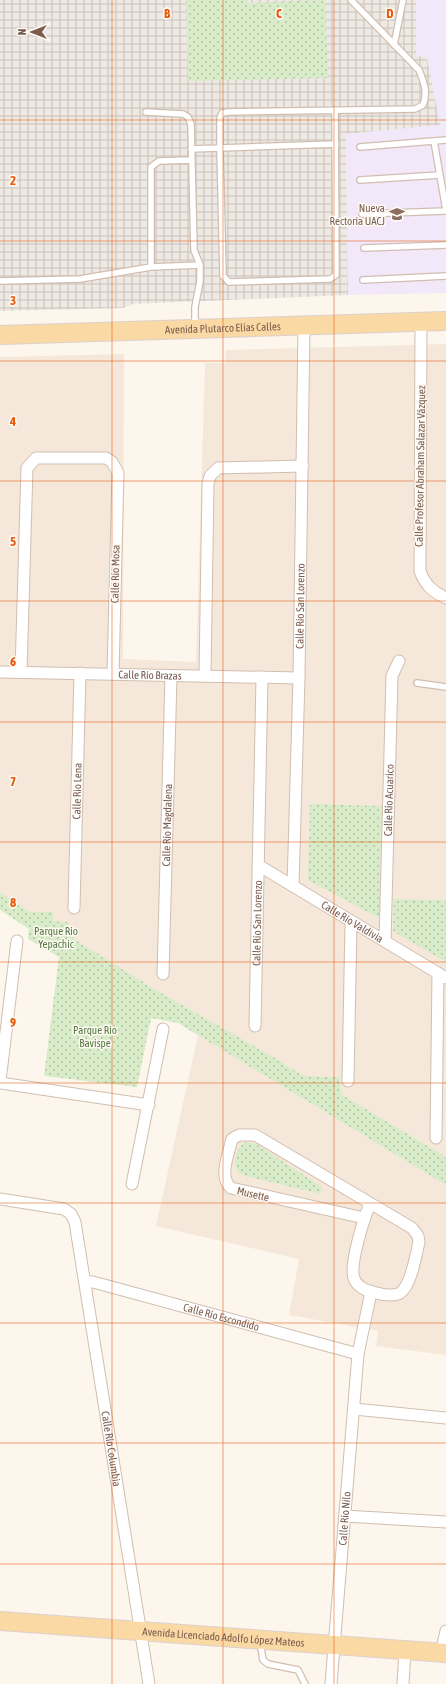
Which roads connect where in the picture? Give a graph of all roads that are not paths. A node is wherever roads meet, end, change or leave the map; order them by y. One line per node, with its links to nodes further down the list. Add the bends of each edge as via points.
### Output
1 (351, 0): 3 (lane)
2 (403, 0): 3 (lane)
3 (394, 45): 4 (lane, via 419,70 426,95 423,105 415,109)
4 (335, 110): 8 (lane); 10 (lane, via 222,113)
5 (146, 112): 11 (lane, via 177,113 188,117 191,124)
6 (446, 140): 7 (lane)
7 (434, 141): 9 (lane); 13 (lane)
8 (336, 144): 10 (lane); 10 (lane, via 338,269 330,280 225,280)
9 (360, 147)
10 (220, 148): 11 (lane)
11 (191, 149): 12 (lane)
12 (191, 160): 19 (lane, via 194,250); 20 (lane, via 159,160 151,167)
13 (440, 175): 14 (lane); 15 (lane)
14 (360, 180)
15 (446, 210): 16 (lane)
16 (362, 214)
17 (446, 245): 18 (lane)
18 (364, 248)
19 (200, 265): 20 (lane); 27 (lane)
20 (151, 267): 23 (lane, via 80,279)
21 (446, 276): 22 (lane)
22 (363, 280)
23 (0, 281)
24 (446, 321): 25 (main road, Avenida Plutarco Elías Calles)
25 (421, 322): 26 (main road, Avenida Plutarco Elías Calles); 30 (street, Calle Profesor Abraham Salazar Vázquez, via 420,571 430,588)
26 (304, 325): 27 (main road, Avenida Plutarco Elías Calles); 29 (street, Calle Río San Lorenzo)
27 (195, 328): 28 (main road, Avenida Plutarco Elías Calles)
28 (0, 335)
29 (303, 466): 37 (street, via 218,468 210,476); 39 (street, Calle Río San Lorenzo)
30 (446, 598)
31 (398, 661): 47 (street, Calle Río Acuarico, via 392,676)
32 (0, 672): 33 (street, Calle Río Brazas)
33 (21, 672): 34 (street, Calle Río Brazas); 35 (street, Calle Río Mosa, via 27,468 36,458 106,458 116,466 118,473)
34 (80, 673): 35 (street, Calle Río Brazas); 44 (street, Calle Rio Lena)
35 (113, 674): 36 (street, Calle Río Brazas)
36 (171, 676): 37 (street, Calle Río Brazas); 48 (street, Calle Río Magdalena)
37 (205, 676): 38 (street, Calle Río Brazas)
38 (262, 677): 39 (street, Calle Río Brazas); 42 (street, Calle Río San Lorenzo)
39 (299, 678): 43 (street, Calle Río San Lorenzo)
40 (416, 683): 41 (lane)
41 (446, 687)
42 (258, 865): 43 (street, Calle Río Valdivia); 50 (street, Calle Río San Lorenzo)
43 (293, 886): 45 (street, Calle Río Valdivia)
44 (74, 908)
45 (351, 922): 47 (street, Calle Río Valdivia); 52 (street)
46 (17, 941): 53 (street)
47 (385, 941): 49 (street, Calle Río Valdivia)
48 (163, 974)
49 (442, 975): 55 (street)
50 (255, 1026)
51 (163, 1029): 54 (street)
52 (348, 1081)
53 (0, 1082): 54 (street)
54 (148, 1105): 56 (street)
55 (436, 1138)
56 (132, 1184)
57 (0, 1199): 60 (street, Calle Río Columbia, via 64,1209 71,1214 75,1222)
58 (370, 1204): 59 (street, Musette); 59 (street, Musette, via 254,1135 239,1135 232,1139 224,1170 227,1185 231,1188); 61 (street, Musette, via 412,1228 419,1242 407,1287 399,1294)
59 (364, 1218): 61 (street, Musette, via 352,1270 359,1286)
60 (84, 1282): 62 (street, Calle Río Escondido, via 93,1282); 69 (street, Calle Río Columbia)
61 (371, 1292): 62 (street)
62 (358, 1354): 63 (street, Calle Río Nilo)
63 (354, 1409): 64 (street); 65 (street, Calle Río Nilo)
64 (446, 1418)
65 (344, 1516): 66 (street); 71 (street, Calle Río Nilo)
66 (446, 1522)
67 (0, 1621): 69 (main road, Avenida Licenciado Adolfo López Mateos)
68 (446, 1631): 73 (street)
69 (140, 1632): 70 (main road, Avenida Licenciado Adolfo López Mateos); 74 (street, Calle Río Columbia)
70 (260, 1640): 71 (main road, Avenida Licenciado Adolfo López Mateos); 75 (lane, via 263,1660 268,1664 298,1670)
71 (334, 1646): 72 (main road, Avenida Licenciado Adolfo López Mateos); 76 (street, Calle Río Nilo)
72 (405, 1650): 73 (main road, Avenida Licenciado Adolfo López Mateos); 77 (street)
73 (443, 1653)
74 (149, 1684)
75 (305, 1684)
76 (331, 1684)
77 (404, 1684)

